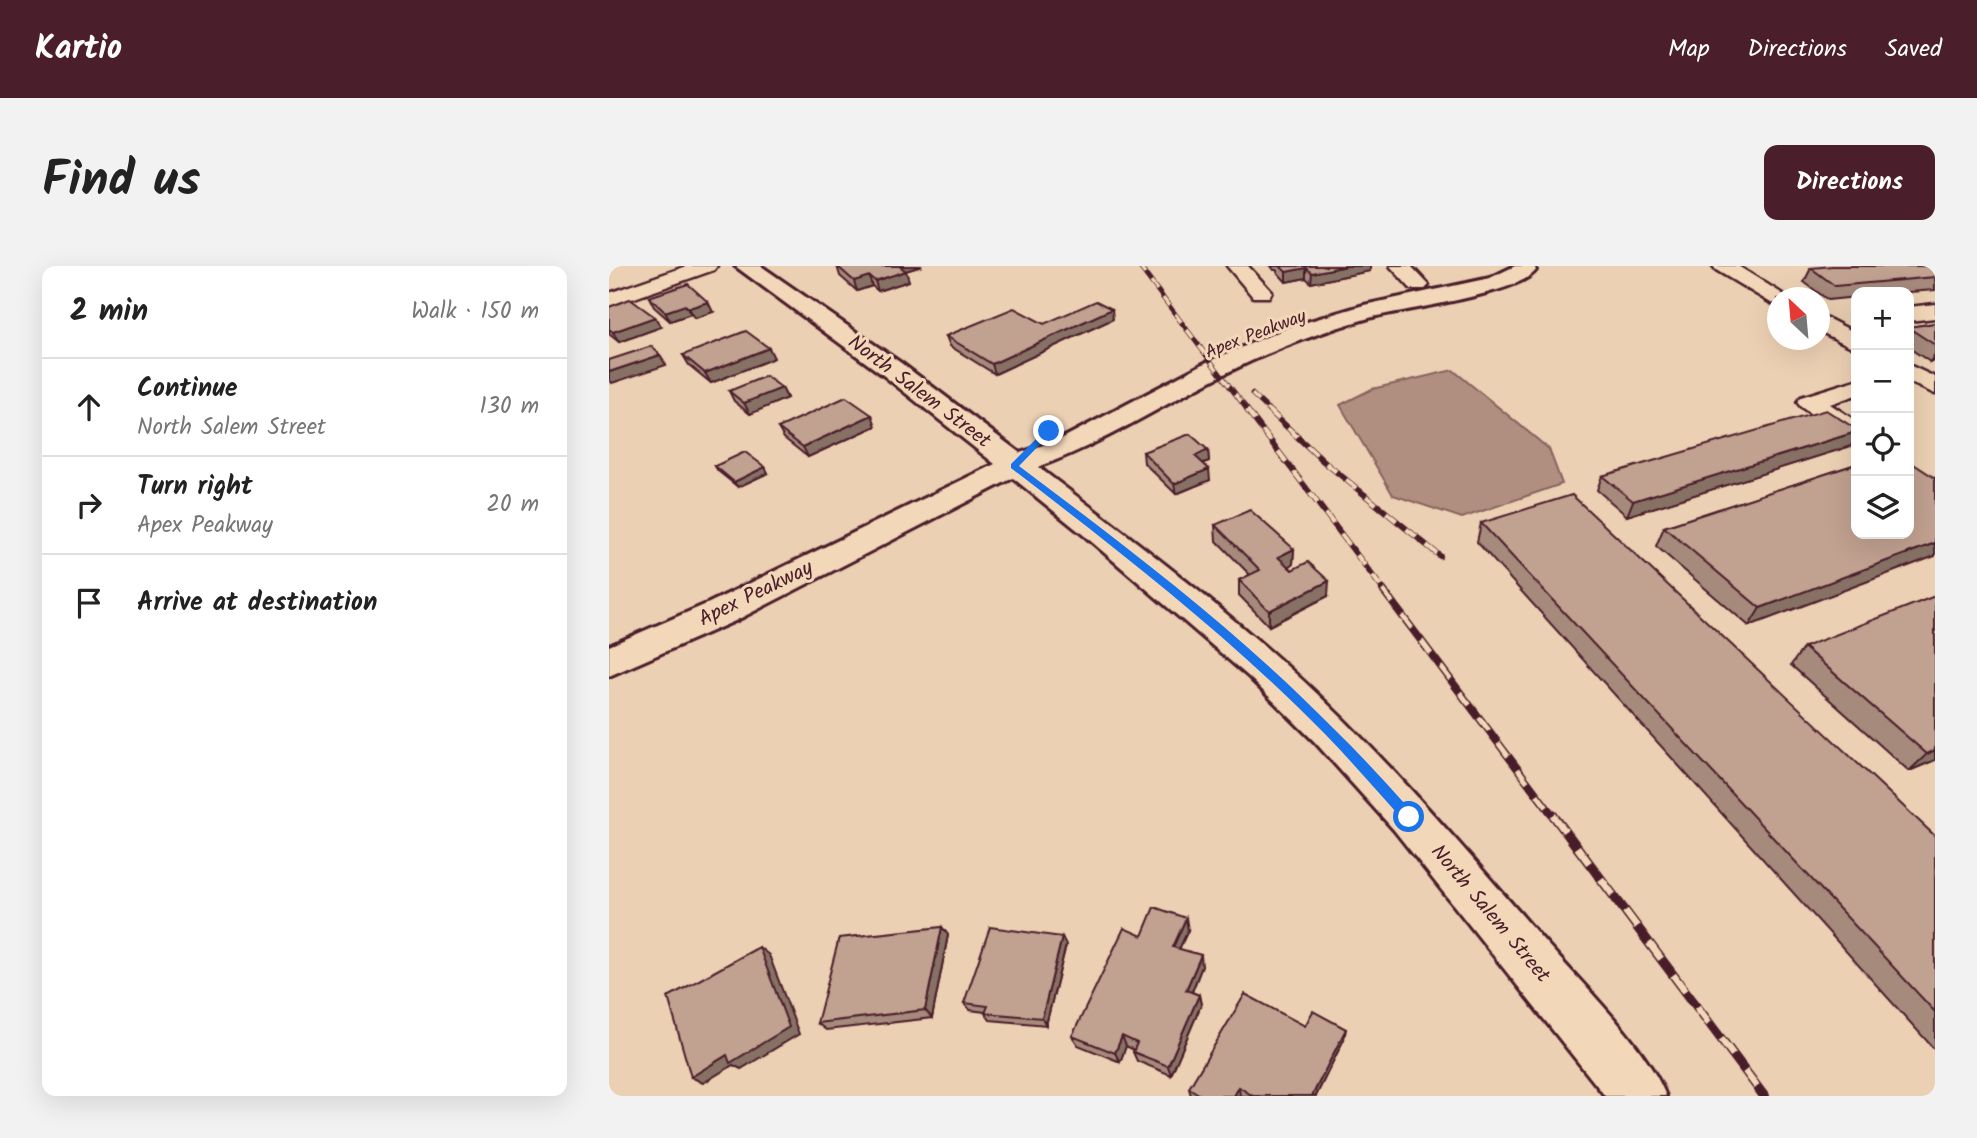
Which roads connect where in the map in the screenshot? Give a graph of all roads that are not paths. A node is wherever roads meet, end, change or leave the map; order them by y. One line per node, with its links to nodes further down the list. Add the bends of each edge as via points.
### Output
1 (707, 266): 10 (street)
2 (746, 266): 21 (main road, North Salem Street, via 892,369)
3 (1237, 266): 9 (street)
4 (1400, 266): 7 (street)
5 (1723, 266): 8 (street)
6 (1534, 268): 7 (main road, Apex Peakway); 21 (main road, Apex Peakway, via 1497,283 1364,312 1299,332 1216,369 1071,445)
7 (1418, 285): 21 (main road, Apex Peakway, via 1299,318 1205,354 1049,431)
8 (1767, 291)
9 (1261, 292)
10 (609, 300)
11 (1935, 311): 12 (street)
12 (1914, 313)
13 (1830, 315): 14 (street)
14 (1851, 317)
15 (1830, 327): 16 (street)
16 (1851, 339)
17 (1914, 375): 18 (street)
18 (1935, 387)
19 (1851, 389): 20 (street, via 1810,402)
20 (1851, 430)
21 (1014, 466): 22 (main road, Apex Peakway, via 734,606); 23 (main road, North Salem Street, via 1132,556 1328,730 1409,817)
22 (609, 662)
23 (1639, 1096)

